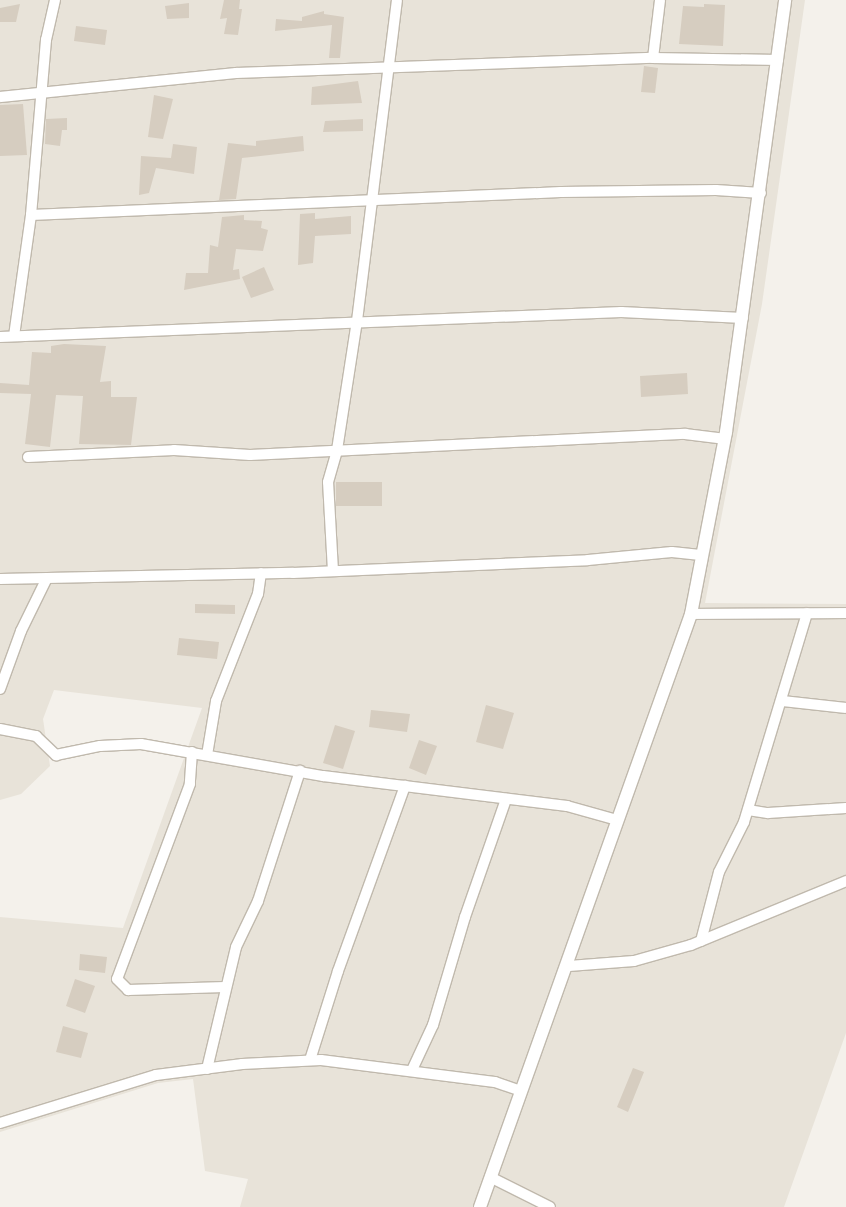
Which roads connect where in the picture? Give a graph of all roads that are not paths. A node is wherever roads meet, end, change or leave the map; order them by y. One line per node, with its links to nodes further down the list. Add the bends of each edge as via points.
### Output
1 (55, 0): 8 (street, via 46,40)
2 (397, 0): 7 (street)
3 (660, 0): 5 (street)
4 (785, 0): 6 (street)
5 (653, 58): 6 (street); 7 (street)
6 (778, 60): 10 (street)
7 (390, 69): 8 (street, via 203,75); 11 (street)
8 (44, 94): 9 (street); 12 (street)
9 (0, 97)
10 (761, 193): 11 (street, via 716,190 561,192); 13 (street)
11 (371, 200): 12 (street); 14 (street)
12 (31, 215): 15 (street)
13 (742, 318): 14 (street, via 621,312); 17 (street)
14 (357, 321): 15 (street, via 127,334); 18 (street)
15 (14, 336): 16 (street)
16 (0, 337)
17 (724, 439): 18 (street, via 685,434); 20 (street)
18 (337, 450): 19 (street, via 250,455 174,450); 21 (street, via 328,482)
19 (28, 457)
20 (703, 555): 21 (street, via 672,552 588,560); 27 (street)
21 (333, 571): 22 (street)
22 (261, 573): 23 (street); 33 (street, via 258,594 216,701)
23 (47, 578): 24 (street); 28 (street, via 21,631)
24 (0, 579)
25 (808, 613): 26 (street); 27 (street); 29 (street)
26 (846, 613)
27 (691, 614): 39 (street)
28 (0, 689)
29 (783, 701): 30 (street); 38 (street)
30 (846, 708)
31 (0, 729): 32 (street, via 36,736 56,755 100,746 141,744)
32 (192, 752): 33 (street); 43 (street, via 190,784 117,979 128,990)
33 (208, 755): 34 (street)
34 (300, 772): 35 (street); 43 (street, via 258,901 236,947)
35 (405, 786): 36 (street); 44 (street, via 338,971)
36 (506, 799): 39 (street, via 567,806); 46 (street, via 465,917 433,1025)
37 (846, 808): 38 (street, via 768,813)
38 (748, 810): 41 (street, via 719,872)
39 (617, 820): 42 (street)
40 (846, 881): 41 (street)
41 (702, 941): 42 (street, via 634,961)
42 (568, 966): 47 (street)
43 (225, 987): 45 (street)
44 (310, 1060): 45 (street); 46 (street)
45 (207, 1069): 48 (street, via 156,1075)
46 (412, 1070): 47 (street, via 495,1082)
47 (521, 1091): 49 (street)
48 (0, 1123)
49 (490, 1178): 50 (street); 51 (street)
50 (480, 1207)
51 (550, 1207)

